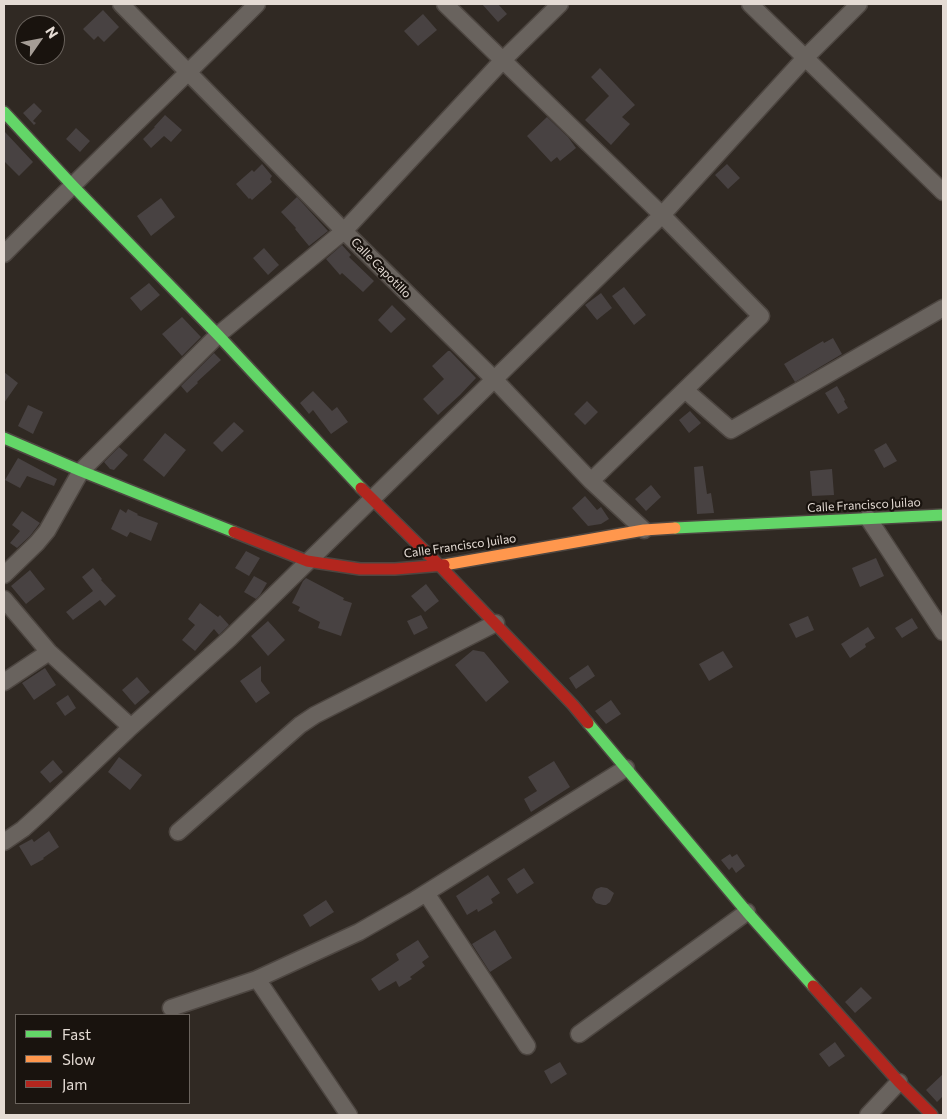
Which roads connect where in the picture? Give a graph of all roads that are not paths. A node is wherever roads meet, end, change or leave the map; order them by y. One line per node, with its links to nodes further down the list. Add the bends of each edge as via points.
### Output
1 (121, 4): 9 (street, Calle Capotillo)
2 (257, 4): 9 (street)
3 (445, 4): 8 (street)
4 (560, 4): 8 (street)
5 (750, 4): 7 (street)
6 (859, 4): 7 (street)
7 (805, 58): 12 (street); 13 (street)
8 (503, 60): 13 (street); 14 (street)
9 (189, 72): 11 (street); 14 (street, Calle Capotillo)
10 (4, 112): 11 (street)
11 (72, 185): 15 (street); 17 (street)
12 (943, 192)
13 (662, 215): 18 (street); 19 (street, via 761,316)
14 (344, 232): 17 (street); 18 (street, Calle Capotillo)
15 (4, 254)
16 (943, 308): 19 (street, via 731,430)
17 (218, 335): 21 (street); 23 (street)
18 (494, 379): 22 (street, Calle Capotillo); 23 (street)
19 (685, 390): 22 (street)
20 (4, 438): 21 (street, Calle Francisco Juilao)
21 (81, 471): 27 (street, Calle Francisco Juilao); 29 (street, via 46,531)
22 (591, 481): 26 (street, Calle Capotillo)
23 (371, 499): 27 (street); 28 (street)
24 (943, 514): 25 (street, Calle Francisco Juilao)
25 (868, 518): 26 (street, Calle Francisco Juilao); 32 (street)
26 (644, 530): 28 (street, Calle Francisco Juilao)
27 (307, 561): 28 (street, Calle Francisco Juilao, via 360,568); 35 (street, via 229,639)
28 (440, 566): 31 (street)
29 (4, 576)
30 (4, 599): 33 (street)
31 (496, 623): 36 (street, via 573,705); 37 (street, via 315,715)
32 (943, 632)
33 (49, 652): 34 (street); 35 (street)
34 (4, 682)
35 (131, 727): 38 (street, via 44,810)
36 (626, 768): 39 (street); 40 (street)
37 (178, 832)
38 (4, 842)
39 (426, 893): 41 (street, via 359,932); 44 (street)
40 (747, 912): 43 (street); 45 (street)
41 (257, 979): 42 (street); 46 (street)
42 (171, 1008)
43 (580, 1034)
44 (527, 1046)
45 (899, 1082): 47 (street); 48 (street)
46 (349, 1115)
47 (868, 1115)
48 (932, 1115)

